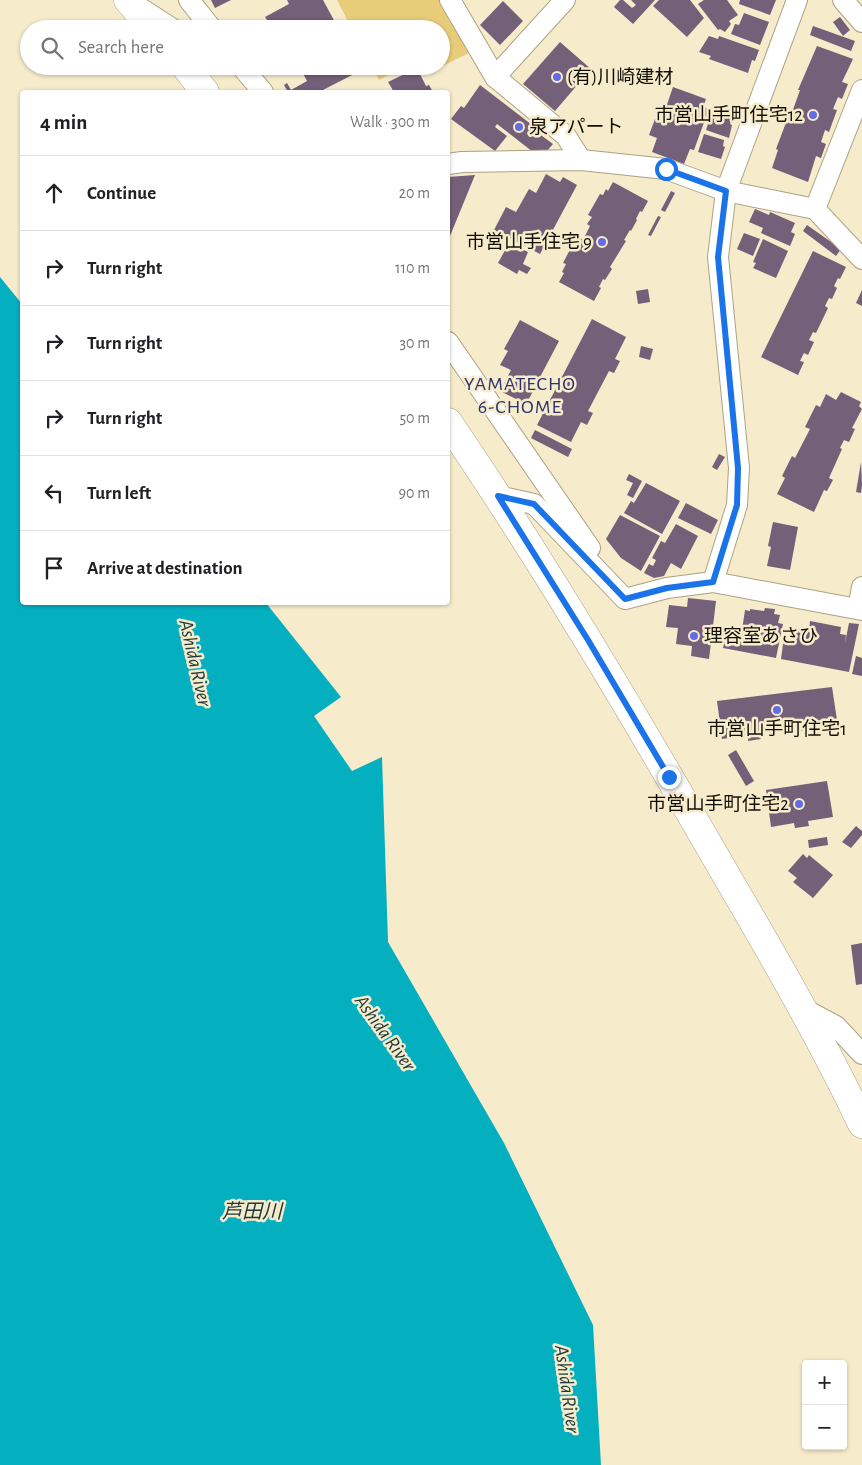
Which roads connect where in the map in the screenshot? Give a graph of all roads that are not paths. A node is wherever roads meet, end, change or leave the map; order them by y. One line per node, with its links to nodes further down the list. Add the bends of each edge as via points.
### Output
1 (128, 0): 8 (street)
2 (138, 0): 9 (lane)
3 (189, 0): 10 (street)
4 (450, 0): 14 (street)
5 (566, 0): 14 (street)
6 (797, 0): 20 (street)
7 (844, 0): 11 (street)
8 (145, 20)
9 (168, 20)
10 (205, 20)
11 (862, 22)
12 (192, 75): 15 (street)
13 (248, 75): 16 (street)
14 (495, 77): 18 (street, via 566,136)
15 (204, 90)
16 (261, 90)
17 (862, 90): 21 (street)
18 (581, 160): 19 (street); 20 (street, via 666,169)
19 (450, 164)
20 (726, 191): 21 (street); 26 (street, via 718,257 738,477 737,505)
21 (815, 208): 22 (street)
22 (862, 259)
23 (450, 345): 28 (street)
24 (450, 425): 25 (street)
25 (498, 496): 28 (street, via 534,504); 30 (street, via 602,664)
26 (713, 582): 28 (street, via 667,588); 29 (street)
27 (862, 587): 29 (street)
28 (625, 599)
29 (860, 610)
30 (804, 1009): 31 (street, via 836,1026); 32 (street)
31 (862, 1054)
32 (862, 1124)

